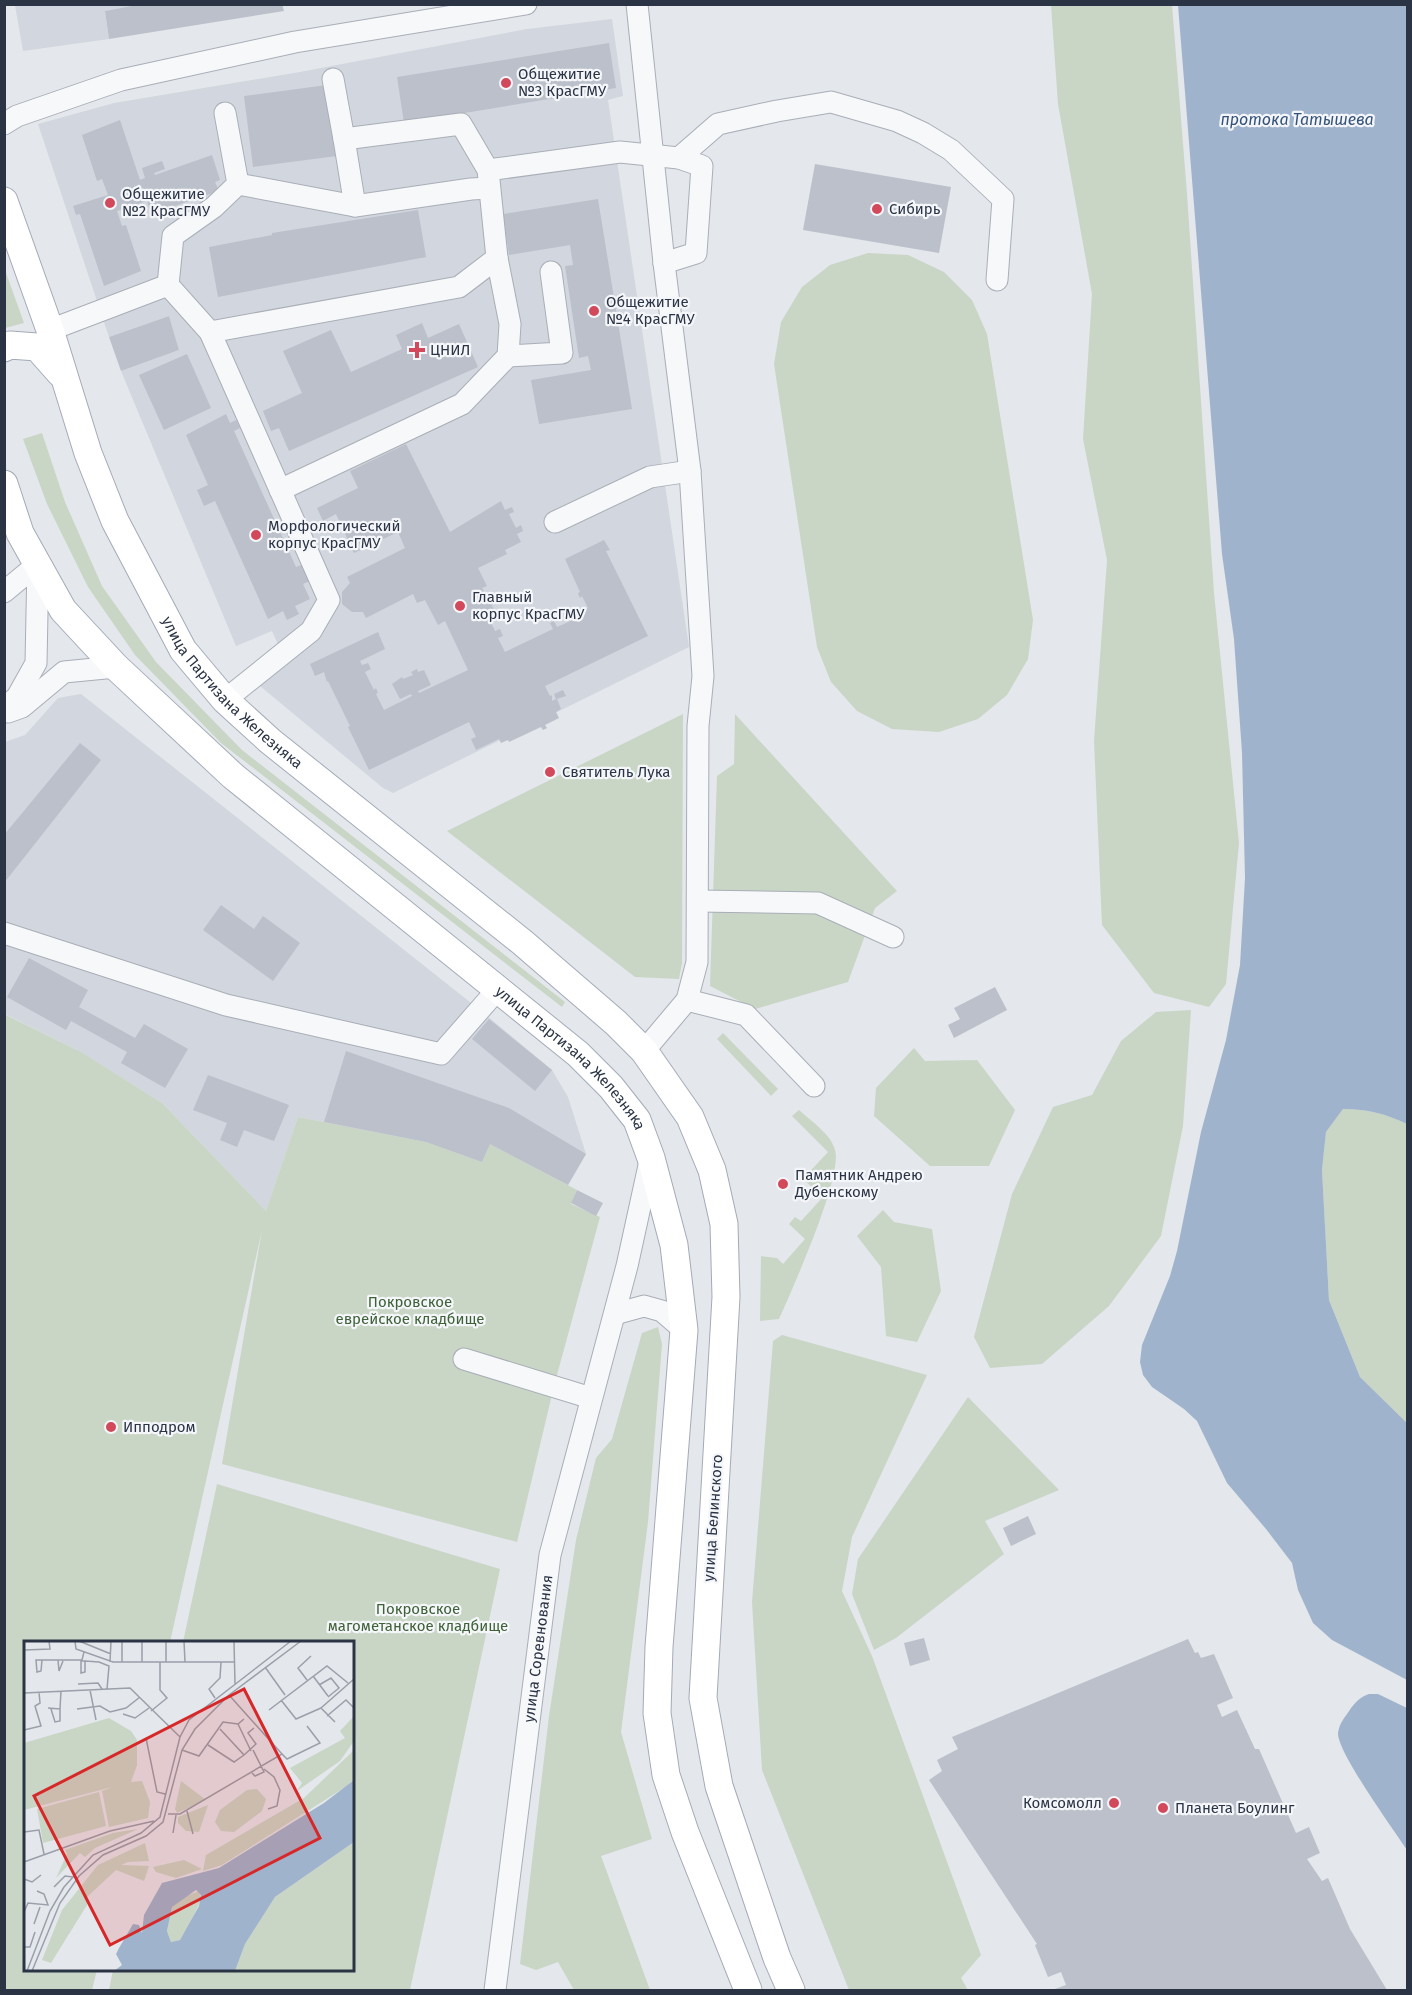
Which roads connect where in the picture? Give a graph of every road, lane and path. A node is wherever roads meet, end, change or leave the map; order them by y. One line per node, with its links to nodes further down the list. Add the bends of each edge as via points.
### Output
1 (526, 4): 5 (street, via 296,42 121,80)
2 (637, 4): 7 (street)
3 (333, 79): 6 (street)
4 (225, 113): 10 (street)
5 (11, 120)
6 (344, 139): 9 (street, via 461,124); 12 (street)
7 (652, 156): 8 (street); 9 (street, via 620,152); 14 (street)
8 (679, 158): 14 (street, via 702,166 696,253); 16 (street, via 718,124 777,111 831,102 897,121 951,150 1003,199)
9 (488, 179): 12 (street, via 471,189); 13 (street)
10 (238, 184): 12 (street); 17 (street, via 173,236)
11 (4, 201): 18 (main road, улица Партизана Железняка)
12 (355, 206)
13 (497, 258): 19 (street, via 459,287); 21 (street, via 510,324)
14 (664, 263): 23 (street)
15 (551, 272): 21 (street, via 562,353)
16 (997, 280)
17 (168, 285): 18 (street); 19 (street)
18 (50, 330): 22 (main road, улица Партизана Железняка)
19 (210, 332): 25 (street)
20 (4, 348): 22 (main road, via 38,347)
21 (508, 356): 25 (street, via 462,404)
22 (66, 378): 30 (main road, улица Партизана Железняка, via 88,453 115,521 183,650)
23 (690, 471): 26 (street, via 650,477); 33 (street, via 703,676 698,726)
24 (4, 484): 27 (main road, улица Партизана Железняка, via 20,533)
25 (280, 490): 30 (street, via 329,600 311,631)
26 (555, 522)
27 (39, 563): 28 (street); 29 (main road, улица Партизана Железняка, via 63,610); 31 (street, via 36,663 17,697)
28 (4, 592)
29 (116, 667): 32 (street, via 64,672 22,707); 36 (main road, улица Партизана Железняка, via 233,776)
30 (225, 700): 38 (main road, улица Партизана Железняка, via 270,741 540,957)
31 (4, 708)
32 (4, 713)
33 (698, 901): 35 (street, via 818,903); 37 (street, via 697,962)
34 (4, 933): 36 (street, via 226,1005 441,1054)
35 (893, 937)
36 (497, 990): 40 (main road, улица Партизана Железняка, via 578,1054 611,1087 637,1120)
37 (687, 1000): 38 (street); 39 (street, via 746,1015)
38 (644, 1051): 47 (main road, улица Белинского, via 690,1118 712,1170 724,1224 726,1297 703,1698 719,1786)
39 (814, 1086)
40 (651, 1158): 41 (street, улица Соревнования); 42 (main road, via 674,1245)
41 (615, 1314): 42 (street, via 644,1306 662,1311); 44 (street, улица Соревнования)
42 (684, 1330): 46 (main road, via 657,1713 666,1776)
43 (464, 1359): 44 (street)
44 (591, 1398): 45 (street, улица Соревнования, via 550,1555)
45 (495, 1990)
46 (748, 1990)
47 (791, 1990)

